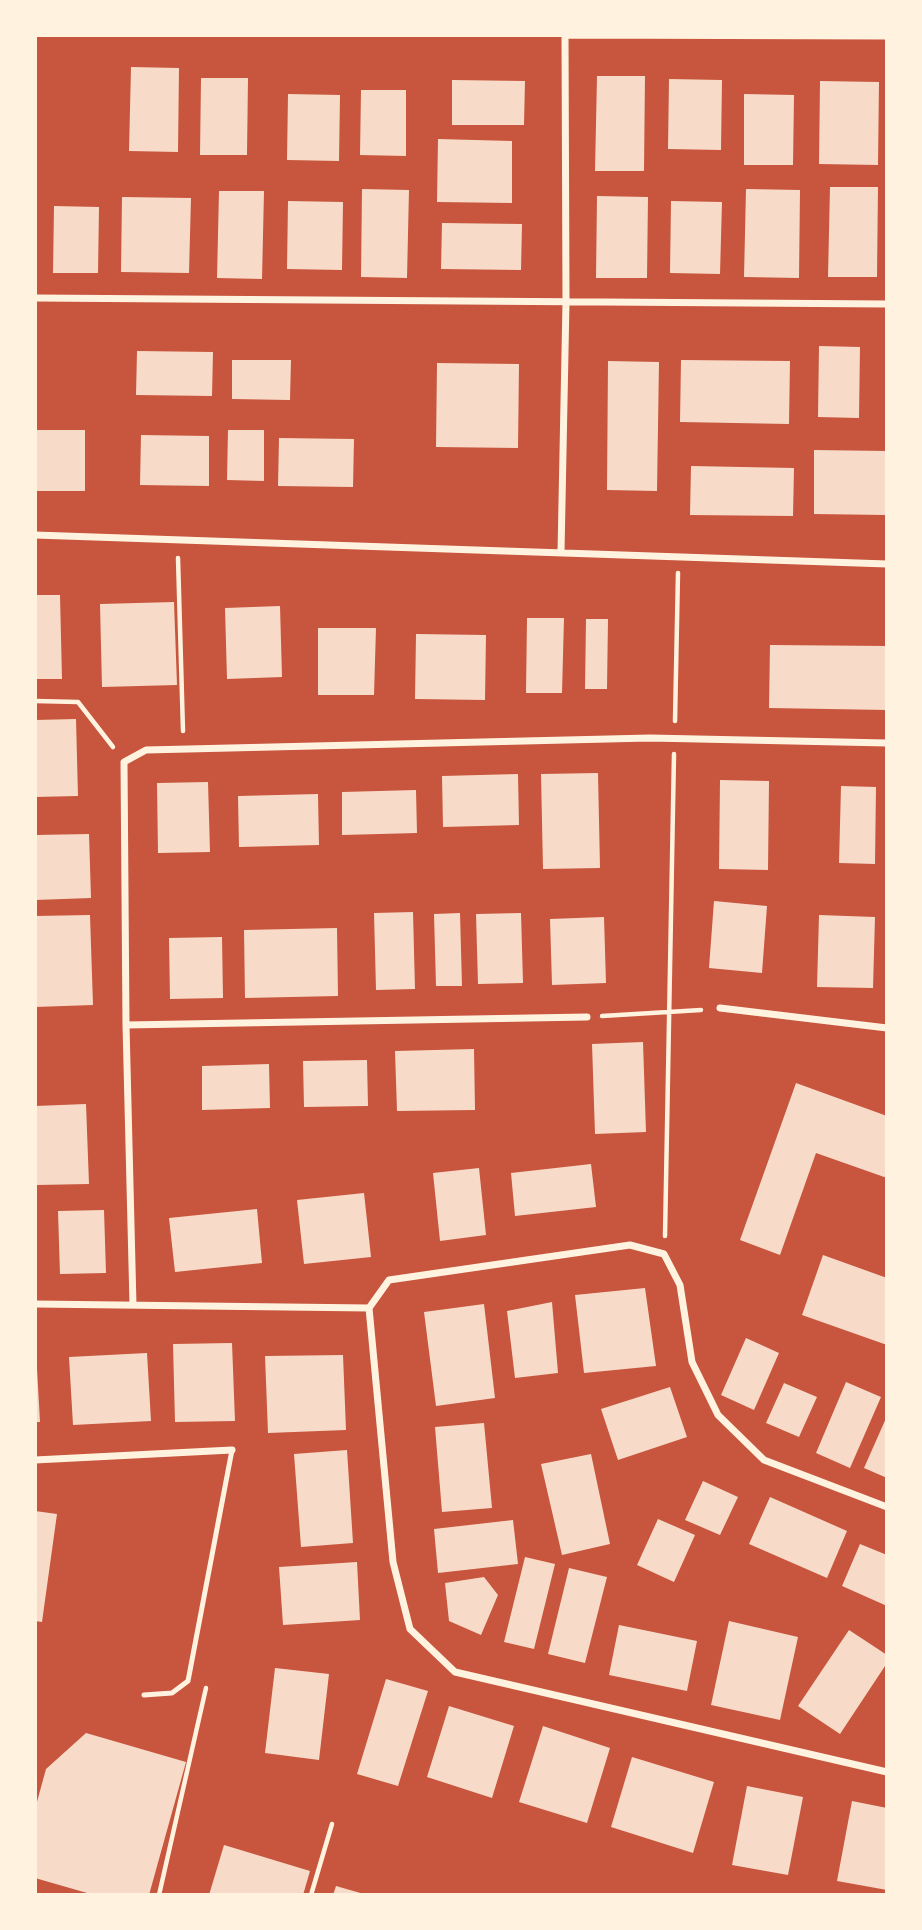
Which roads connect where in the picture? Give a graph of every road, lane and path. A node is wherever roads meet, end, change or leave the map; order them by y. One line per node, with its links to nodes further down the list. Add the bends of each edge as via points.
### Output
1 (565, 35): 2 (street); 4 (street)
2 (887, 36)
3 (35, 298): 4 (street)
4 (566, 302): 5 (street); 8 (street)
5 (887, 304)
6 (35, 534): 7 (street)
7 (177, 539): 8 (street); 14 (path)
8 (561, 552): 9 (street)
9 (678, 556): 10 (street); 12 (path)
10 (887, 564)
11 (35, 701): 15 (path, via 78,702)
12 (674, 739): 13 (street); 14 (street); 17 (path)
13 (887, 743)
14 (183, 750): 15 (street, via 146,750)
15 (124, 762): 19 (street)
16 (720, 1008): 17 (path); 20 (street)
17 (669, 1012): 18 (path); 21 (path)
18 (587, 1017): 19 (street)
19 (126, 1025): 23 (street)
20 (887, 1028)
21 (664, 1254): 24 (street, via 630,1245 389,1280); 27 (street, via 681,1285 692,1362 718,1415 764,1460)
22 (35, 1304): 23 (street)
23 (133, 1305): 24 (street)
24 (369, 1308): 31 (street, via 393,1562 410,1629 454,1671)
25 (232, 1450): 26 (street); 28 (lane)
26 (35, 1460)
27 (887, 1507)
28 (190, 1670): 29 (lane, via 188,1681 172,1693); 33 (path, via 207,1683)
29 (144, 1695)
30 (887, 1762): 31 (street)
31 (885, 1771)
32 (332, 1824): 34 (path)
33 (159, 1895)
34 (311, 1895)

